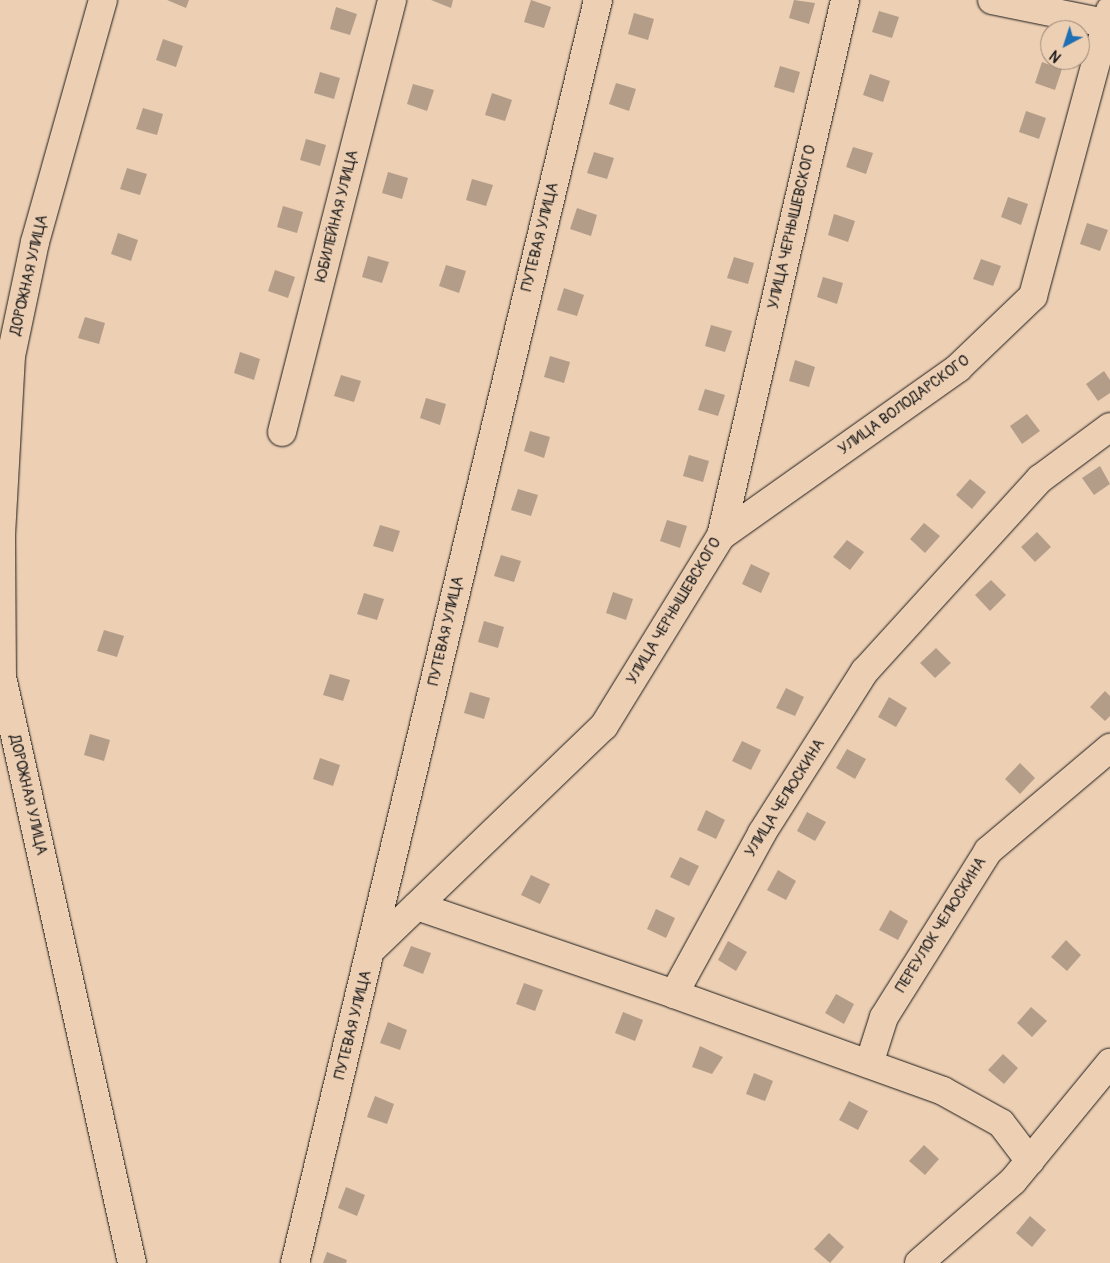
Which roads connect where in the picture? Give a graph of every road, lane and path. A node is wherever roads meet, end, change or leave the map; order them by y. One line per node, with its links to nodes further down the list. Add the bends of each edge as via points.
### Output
1 (103, 0): 17 (street, ДОРОЖНАЯ УЛИЦА, via 35,242 11,356 1,537 2,676)
2 (392, 0): 8 (street, ЮБИЛЕЙНАЯ УЛИЦА)
3 (598, 0): 12 (street, ПУТЕВАЯ УЛИЦА)
4 (845, 0): 9 (street, УЛИЦА ЧЕРНЫШЕВСКОГО)
5 (992, 0): 6 (street)
6 (1109, 20): 9 (street, УЛИЦА ВОЛОДАРСКОГО, via 1033,296 958,368)
7 (1110, 427): 13 (street, УЛИЦА ЧЕЛЮСКИНА, via 1040,479 865,671 762,833)
8 (282, 432)
9 (721, 536): 11 (street, УЛИЦА ЧЕРНЫШЕВСКОГО, via 604,726)
10 (1110, 748): 15 (street, ПЕРЕУЛОК ЧЕЛЮСКИНА, via 988,851 884,1017)
11 (417, 906): 12 (street, УЛИЦА ЧЕРНЫШЕВСКОГО); 13 (street)
12 (371, 950): 18 (street, ПУТЕВАЯ УЛИЦА)
13 (674, 994): 15 (street)
14 (1110, 1063): 16 (street)
15 (869, 1064): 16 (street, via 943,1091 1002,1124)
16 (1030, 1161): 19 (street, via 1013,1182)
17 (132, 1263)
18 (295, 1263)
19 (919, 1263)

